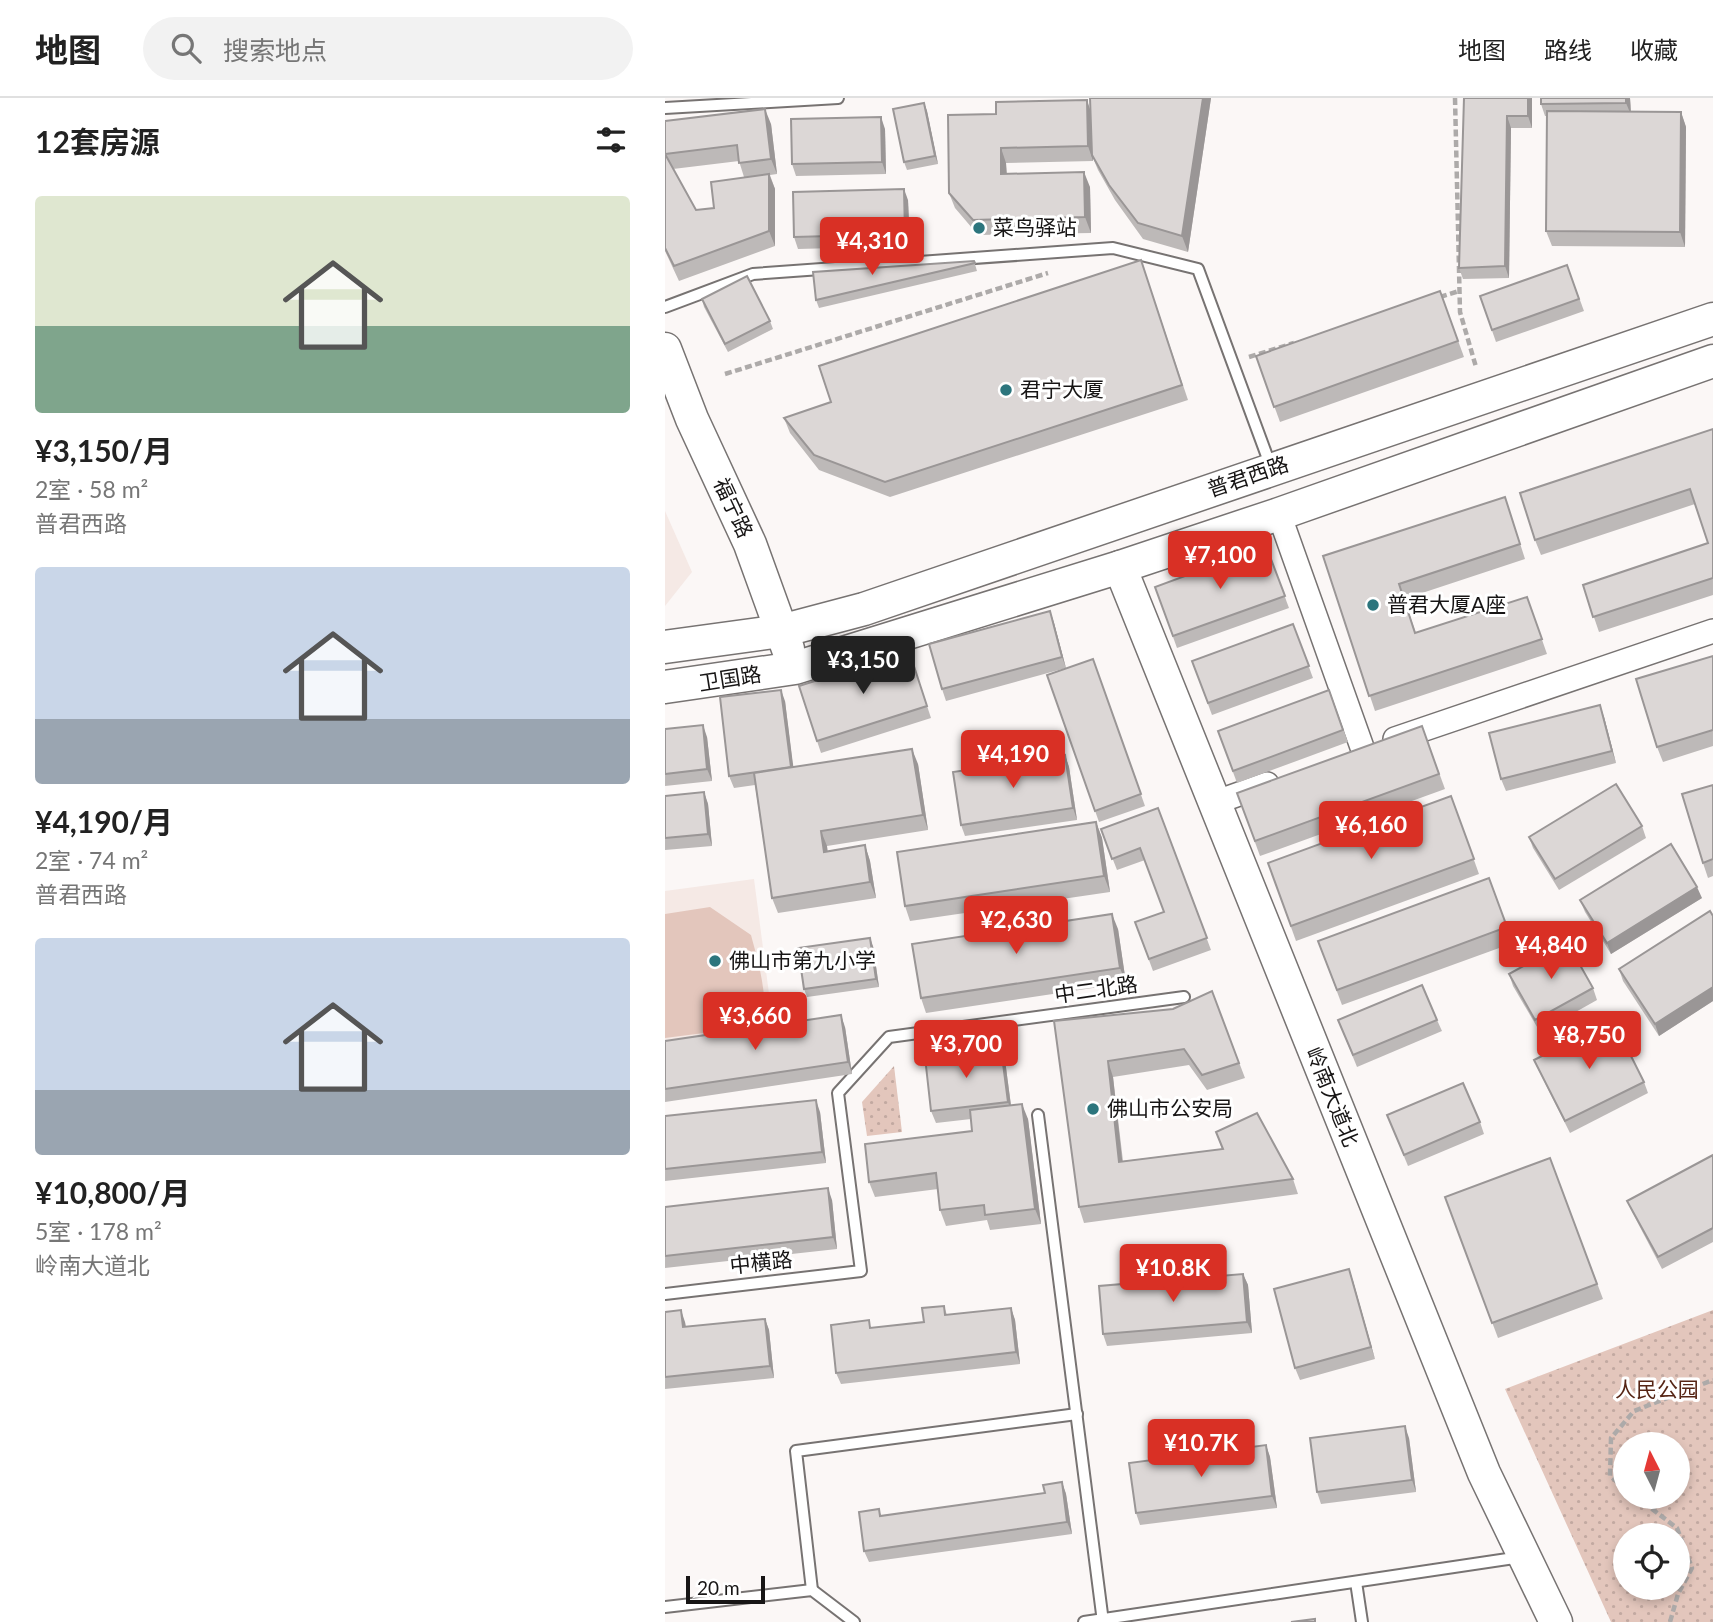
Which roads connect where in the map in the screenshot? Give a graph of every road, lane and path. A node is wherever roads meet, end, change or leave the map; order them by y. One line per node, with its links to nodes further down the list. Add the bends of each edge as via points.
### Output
1 (838, 98): 3 (lane)
2 (1455, 98): 5 (path)
3 (665, 108)
4 (1059, 270): 14 (path)
5 (1459, 291): 6 (path); 13 (path, via 1460,312)
6 (1434, 299)
7 (665, 307): 12 (lane, via 753,274 1113,248 1198,270)
8 (1713, 319): 15 (main road, 普君西路)
9 (1295, 343): 12 (path)
10 (665, 349): 18 (main road, 福宁路, via 750,544)
11 (1713, 361): 16 (main road)
12 (1232, 362): 15 (lane)
13 (1476, 367)
14 (725, 374)
15 (1272, 469): 18 (main road, 普君西路, via 864,609)
16 (1279, 514): 17 (main road); 23 (street)
17 (1120, 567): 21 (main road); 26 (main road, 岭南大道北)
18 (782, 631): 20 (main road, 卫国路); 21 (main road, 福宁路)
19 (1713, 631): 23 (street)
20 (665, 647)
21 (795, 668): 22 (main road, 卫国路)
22 (665, 687)
23 (1363, 750): 24 (street)
24 (1338, 759)
25 (1289, 776): 26 (street)
26 (1214, 803): 37 (main road, 岭南大道北, via 1483,1474)
27 (1184, 997): 29 (lane, 中二北路, via 889,1037 838,1093)
28 (1038, 1115): 32 (lane)
29 (862, 1271): 30 (lane, 中横路)
30 (665, 1294)
31 (1713, 1380): 33 (path, via 1634,1411)
32 (1077, 1415): 39 (lane, via 796,1451); 41 (lane)
33 (1615, 1432)
34 (1613, 1435): 35 (path)
35 (1613, 1478)
36 (1652, 1509): 46 (path, via 1677,1528 1692,1568)
37 (1523, 1556): 38 (lane); 45 (main road, 岭南大道北)
38 (1356, 1582): 41 (lane); 44 (lane)
39 (812, 1590): 40 (lane); 42 (lane)
40 (665, 1607)
41 (1103, 1621): 43 (lane)
42 (854, 1622)
43 (1084, 1622)
44 (1362, 1622)
45 (1556, 1622)
46 (1670, 1622)

